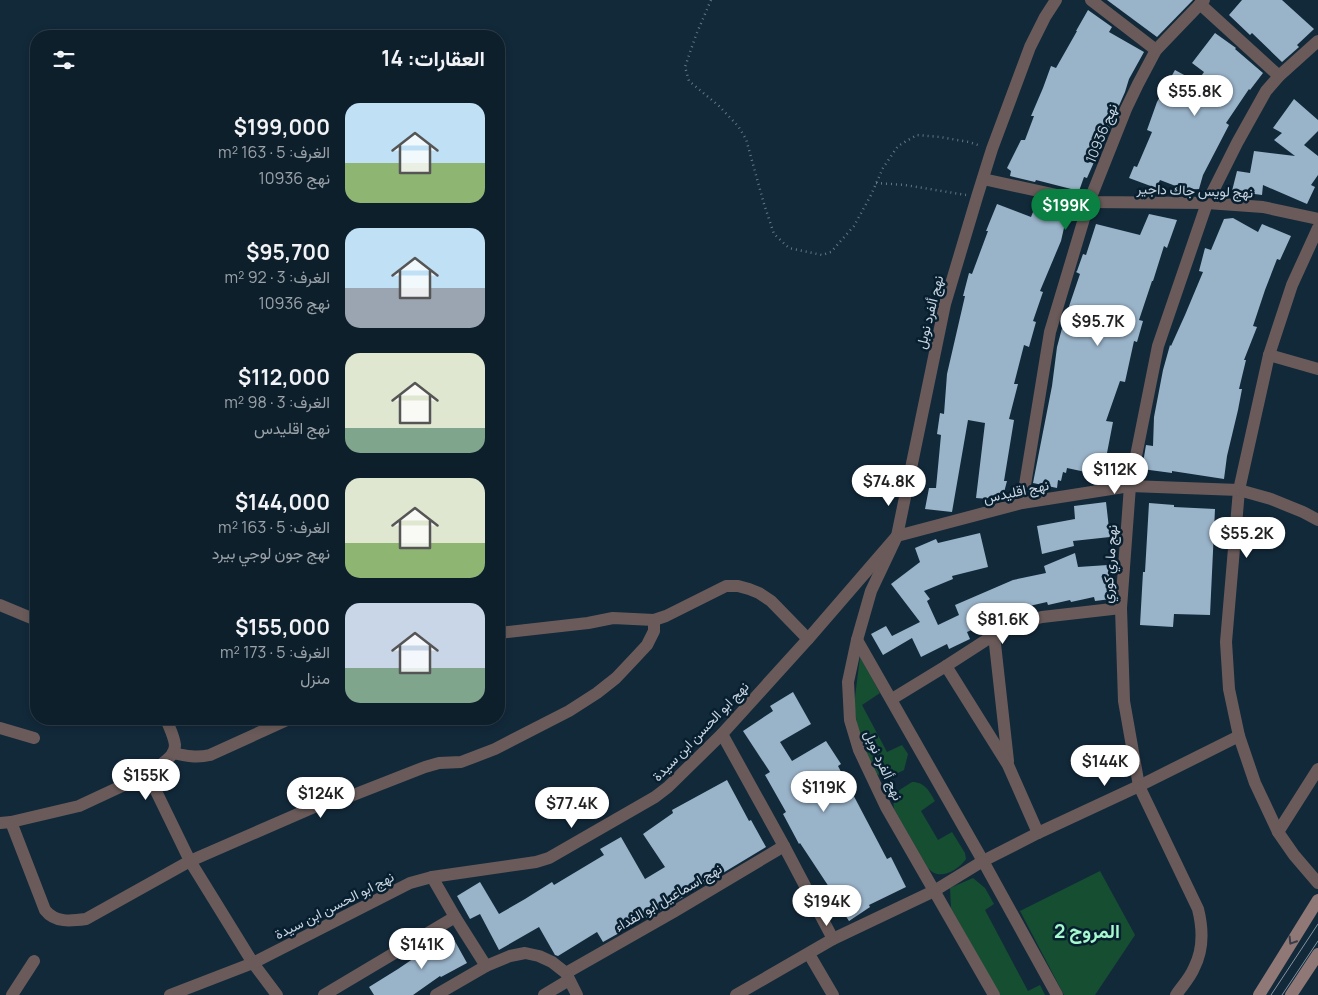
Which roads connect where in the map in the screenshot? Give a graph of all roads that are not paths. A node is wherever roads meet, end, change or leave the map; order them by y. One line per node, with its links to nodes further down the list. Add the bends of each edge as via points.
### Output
1 (1056, 0): 7 (street, نهج ألفرد نوبل, via 1030,47)
2 (1091, 0): 5 (street)
3 (1202, 2): 5 (street, نهج 10936); 6 (street)
4 (1318, 41): 6 (street, نهج ماري كوري)
5 (1156, 50): 8 (street, نهج 10936, via 1126,109)
6 (1279, 76): 9 (street, نهج ماري كوري, via 1249,120)
7 (983, 180): 8 (street, نهج لويس جاك داجير); 18 (street, نهج ألفرد نوبل, via 945,304)
8 (1089, 202): 9 (street, نهج لويس جاك داجير); 16 (street, نهج 10936, via 1050,332)
9 (1207, 203): 10 (street, نهج لويس جاك داجير, via 1263,207); 14 (street, نهج ماري كوري, via 1158,346)
10 (1318, 219)
11 (1318, 228): 12 (street, via 1292,285)
12 (1269, 355): 13 (street); 15 (street)
13 (1318, 369)
14 (1130, 486): 15 (street, نهج اقليدس); 16 (street, نهج اقليدس); 20 (street, نهج ماري كوري)
15 (1239, 490): 17 (street, نهج اقليدس, via 1271,499); 33 (street, via 1226,642 1229,689)
16 (1022, 503): 18 (street, نهج اقليدس)
17 (1318, 520)
18 (897, 536): 25 (street, نهج ابو الحسن ابن سيدة); 26 (street, نهج ألفرد نوبل, via 872,591)
19 (0, 605): 21 (street)
20 (1121, 608): 24 (street, via 1042,617); 39 (street, نهج ماري كوري, via 1124,701)
21 (30, 618)
22 (654, 620): 23 (street, via 613,618); 25 (street, via 726,586 738,586 759,593 771,602); 44 (street, via 654,631 647,645 616,678 570,711 496,749 461,762 426,767 338,801 322,804)
23 (505, 632)
24 (994, 634): 27 (street); 36 (street)
25 (808, 639): 32 (street, نهج ابو الحسن ابن سيدة)
26 (857, 640): 28 (street); 48 (street, نهج ألفرد نوبل, via 848,682 850,720 859,750 886,807)
27 (946, 666): 28 (street); 36 (street)
28 (892, 699): 45 (street)
29 (168, 725): 35 (street, via 175,745)
30 (276, 725): 35 (street, via 210,755 191,758)
31 (0, 728): 34 (street)
32 (722, 734): 43 (street); 46 (street, نهج ابو الحسن ابن سيدة, via 655,797 549,858)
33 (1239, 736): 39 (street); 41 (street, via 1255,783)
34 (34, 738)
35 (173, 753): 38 (street)
36 (1008, 765): 42 (street)
37 (1318, 769): 41 (street)
38 (154, 771): 40 (street, via 80,806); 44 (street, via 151,780)
39 (1139, 786): 42 (street); 69 (street, نهج ماري كوري, via 1198,909 1202,927 1201,949 1195,968)
40 (6, 823): 44 (street, via 45,910 57,919 86,919)
41 (1278, 832): 47 (street)
42 (1038, 834): 45 (street)
43 (784, 846): 51 (street); 57 (street, نهج اسماعيل ابو الفداء)
44 (190, 861): 55 (street)
45 (984, 861): 48 (street); 68 (street)
46 (432, 877): 50 (street); 55 (street, نهج ابو الحسن ابن سيدة, via 410,884)
47 (1318, 883)
48 (934, 891): 51 (street); 67 (street, نهج ألفرد نوبل)
49 (1318, 900): 70 (street, one-way to 70)
50 (455, 917): 56 (street); 61 (street)
51 (833, 939): 52 (street)
52 (808, 954): 65 (street); 66 (street)
53 (1318, 954): 71 (street)
54 (34, 961): 58 (street)
55 (253, 963): 59 (street, نهج ابو الحسن ابن سيدة); 60 (street)
56 (486, 966): 57 (street, via 525,953 552,962); 62 (street)
57 (567, 977): 63 (street, نهج اسماعيل ابو الفداء); 64 (street)
58 (12, 995)
59 (170, 995)
60 (277, 995)
61 (324, 995)
62 (436, 995)
63 (544, 995)
64 (577, 995)
65 (736, 995)
66 (833, 995)
67 (994, 995)
68 (1057, 995)
69 (1176, 995)
70 (1259, 995)
71 (1291, 995)

